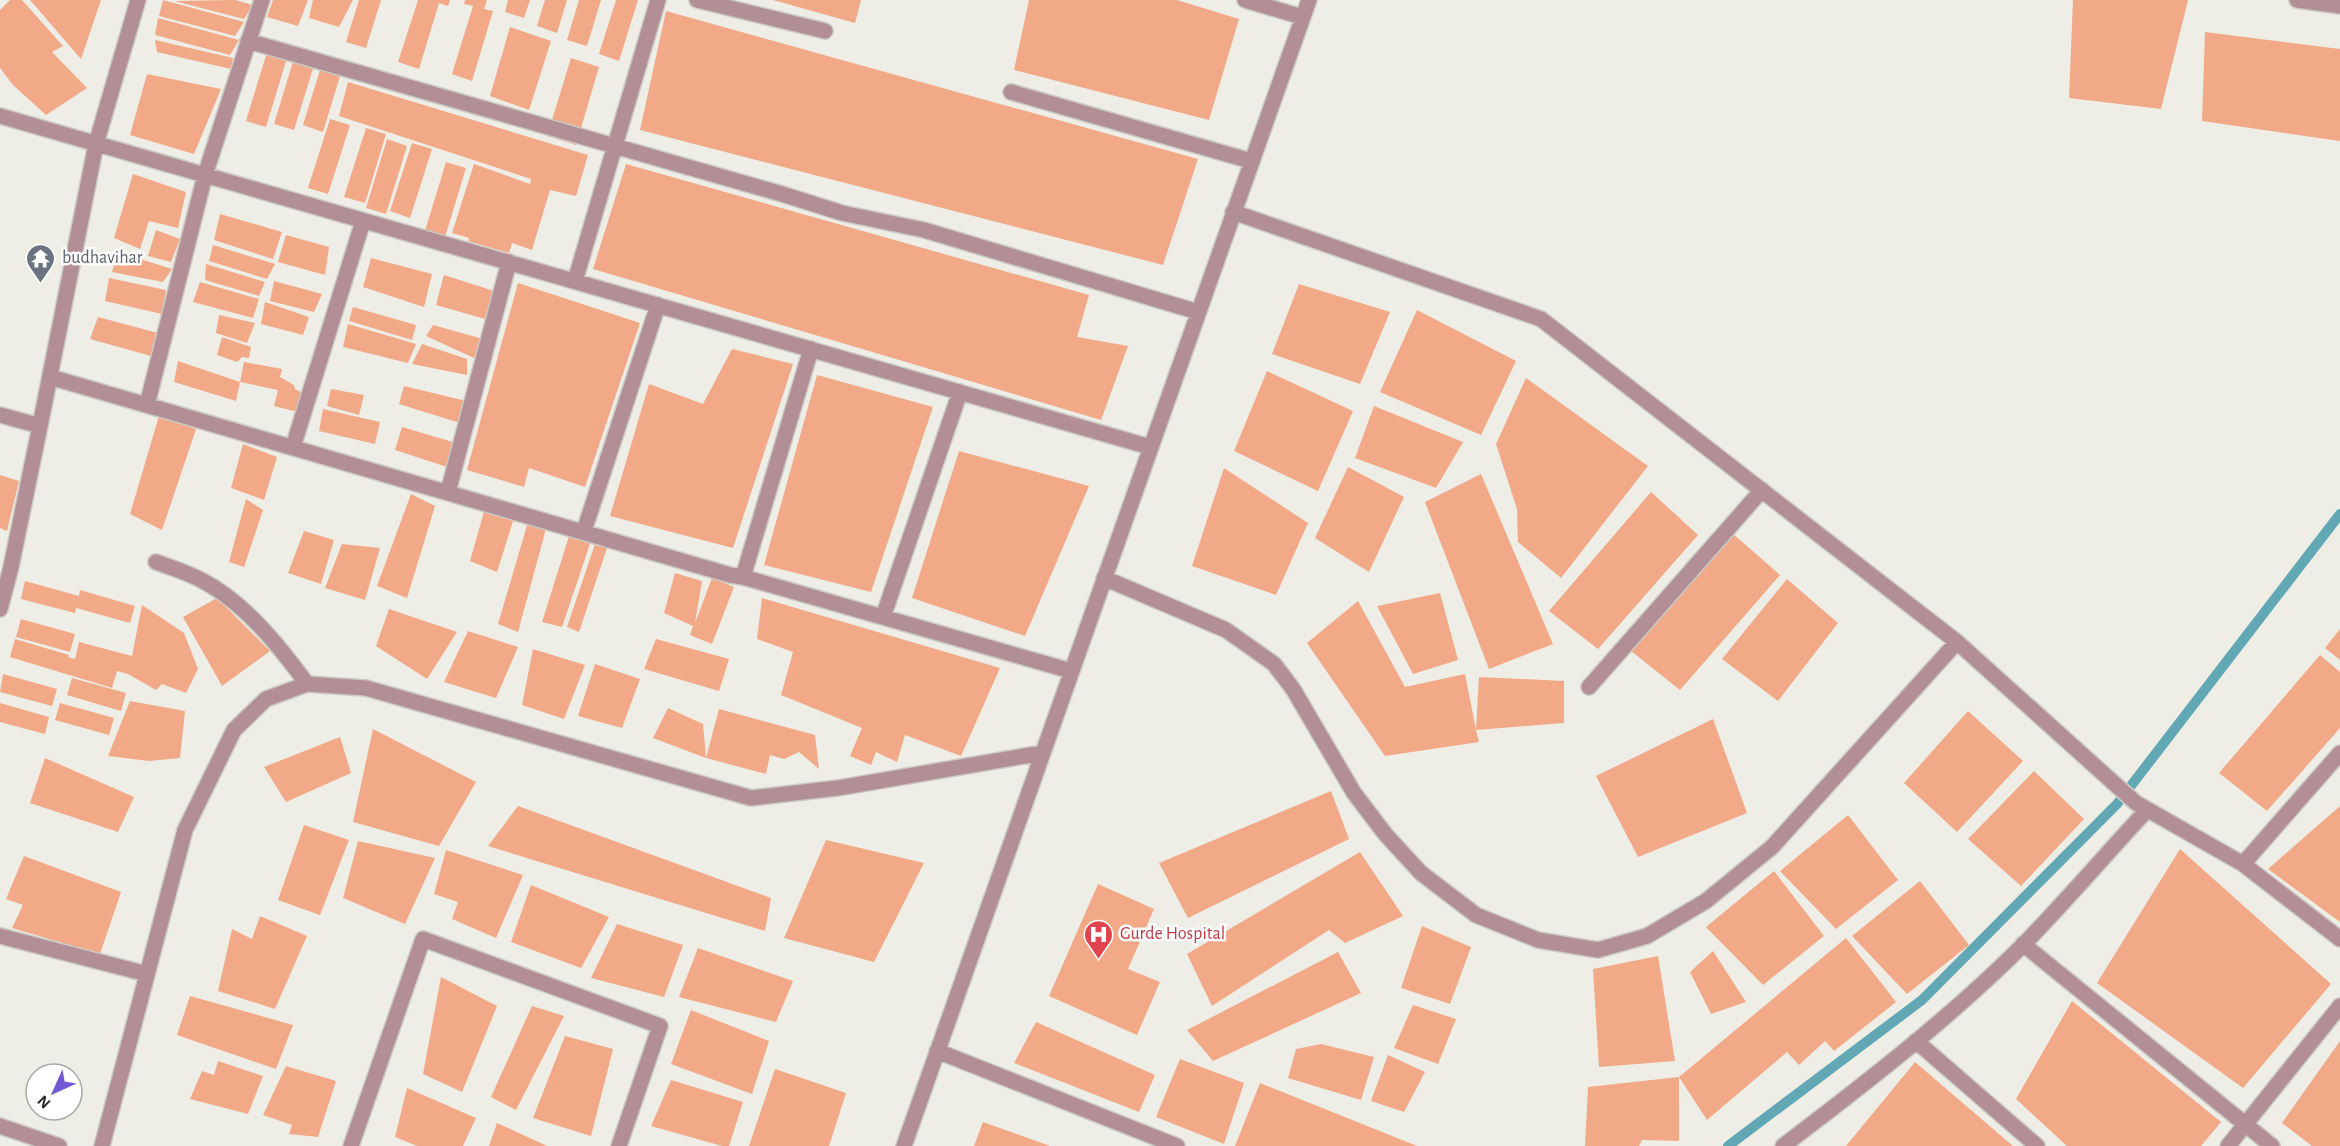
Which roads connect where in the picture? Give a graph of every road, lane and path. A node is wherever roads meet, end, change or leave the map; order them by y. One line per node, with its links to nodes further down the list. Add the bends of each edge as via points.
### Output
1 (138, 0): 14 (street)
2 (262, 0): 11 (street)
3 (658, 0): 15 (street)
4 (698, 0): 10 (street)
5 (1245, 0): 9 (street)
6 (1309, 0): 9 (street)
7 (2297, 0): 8 (street)
8 (2340, 6)
9 (1302, 17): 16 (street)
10 (825, 31)
11 (248, 41): 15 (street); 17 (street)
12 (1011, 92): 16 (street)
13 (0, 116): 14 (street)
14 (96, 144): 17 (street); 25 (street)
15 (615, 146): 21 (street); 23 (street, via 842,213 924,230)
16 (1251, 161): 18 (street)
17 (205, 175): 19 (street); 27 (street)
18 (1233, 212): 23 (street); 32 (street, via 1541,319)
19 (363, 220): 20 (street); 30 (street)
20 (509, 262): 21 (street); 33 (street)
21 (574, 281): 22 (street)
22 (658, 305): 24 (street); 34 (street)
23 (1198, 312): 31 (street)
24 (811, 349): 26 (street); 37 (street)
25 (50, 377): 27 (street); 29 (street)
26 (960, 392): 31 (street); 40 (street)
27 (147, 405): 30 (street)
28 (0, 414): 29 (street)
29 (40, 426): 36 (street)
30 (293, 447): 33 (street)
31 (1150, 447): 38 (street)
32 (1762, 490): 41 (street); 44 (street)
33 (448, 492): 34 (street)
34 (584, 531): 37 (street)
35 (156, 562): 43 (street, via 204,581 240,608 279,645)
36 (6, 565): 39 (street)
37 (744, 577): 40 (street)
38 (1104, 578): 41 (street, via 1226,630 1274,663 1293,688 1354,793 1386,836 1421,873 1476,915 1538,940 1598,950 1647,936 1706,901 1772,847); 42 (street)
39 (0, 609)
40 (883, 617): 42 (street)
41 (1957, 642): 47 (street)
42 (1071, 671): 45 (street)
43 (307, 684): 45 (street, via 366,688 751,798 838,788); 52 (street, via 266,699 234,730 185,830)
44 (1589, 687)
45 (1042, 753): 55 (street)
46 (2340, 753): 48 (street)
47 (2142, 806): 48 (street); 51 (street)
48 (2243, 864): 50 (street)
49 (0, 936): 52 (street)
50 (2340, 939)
51 (2023, 944): 54 (street); 56 (street)
52 (147, 974): 60 (street)
53 (2340, 1006): 56 (street)
54 (1916, 1041): 65 (street); 66 (street)
55 (937, 1051): 63 (street); 64 (street)
56 (2245, 1124): 67 (street); 68 (street)
57 (0, 1126): 58 (street)
58 (24, 1140): 59 (street)
59 (59, 1146)
60 (102, 1146)
61 (351, 1146): 62 (street, via 423,939 660,1026)
62 (619, 1146)
63 (904, 1146)
64 (1177, 1146)
65 (1783, 1146)
66 (2037, 1146)
67 (2228, 1146)
68 (2272, 1146)

